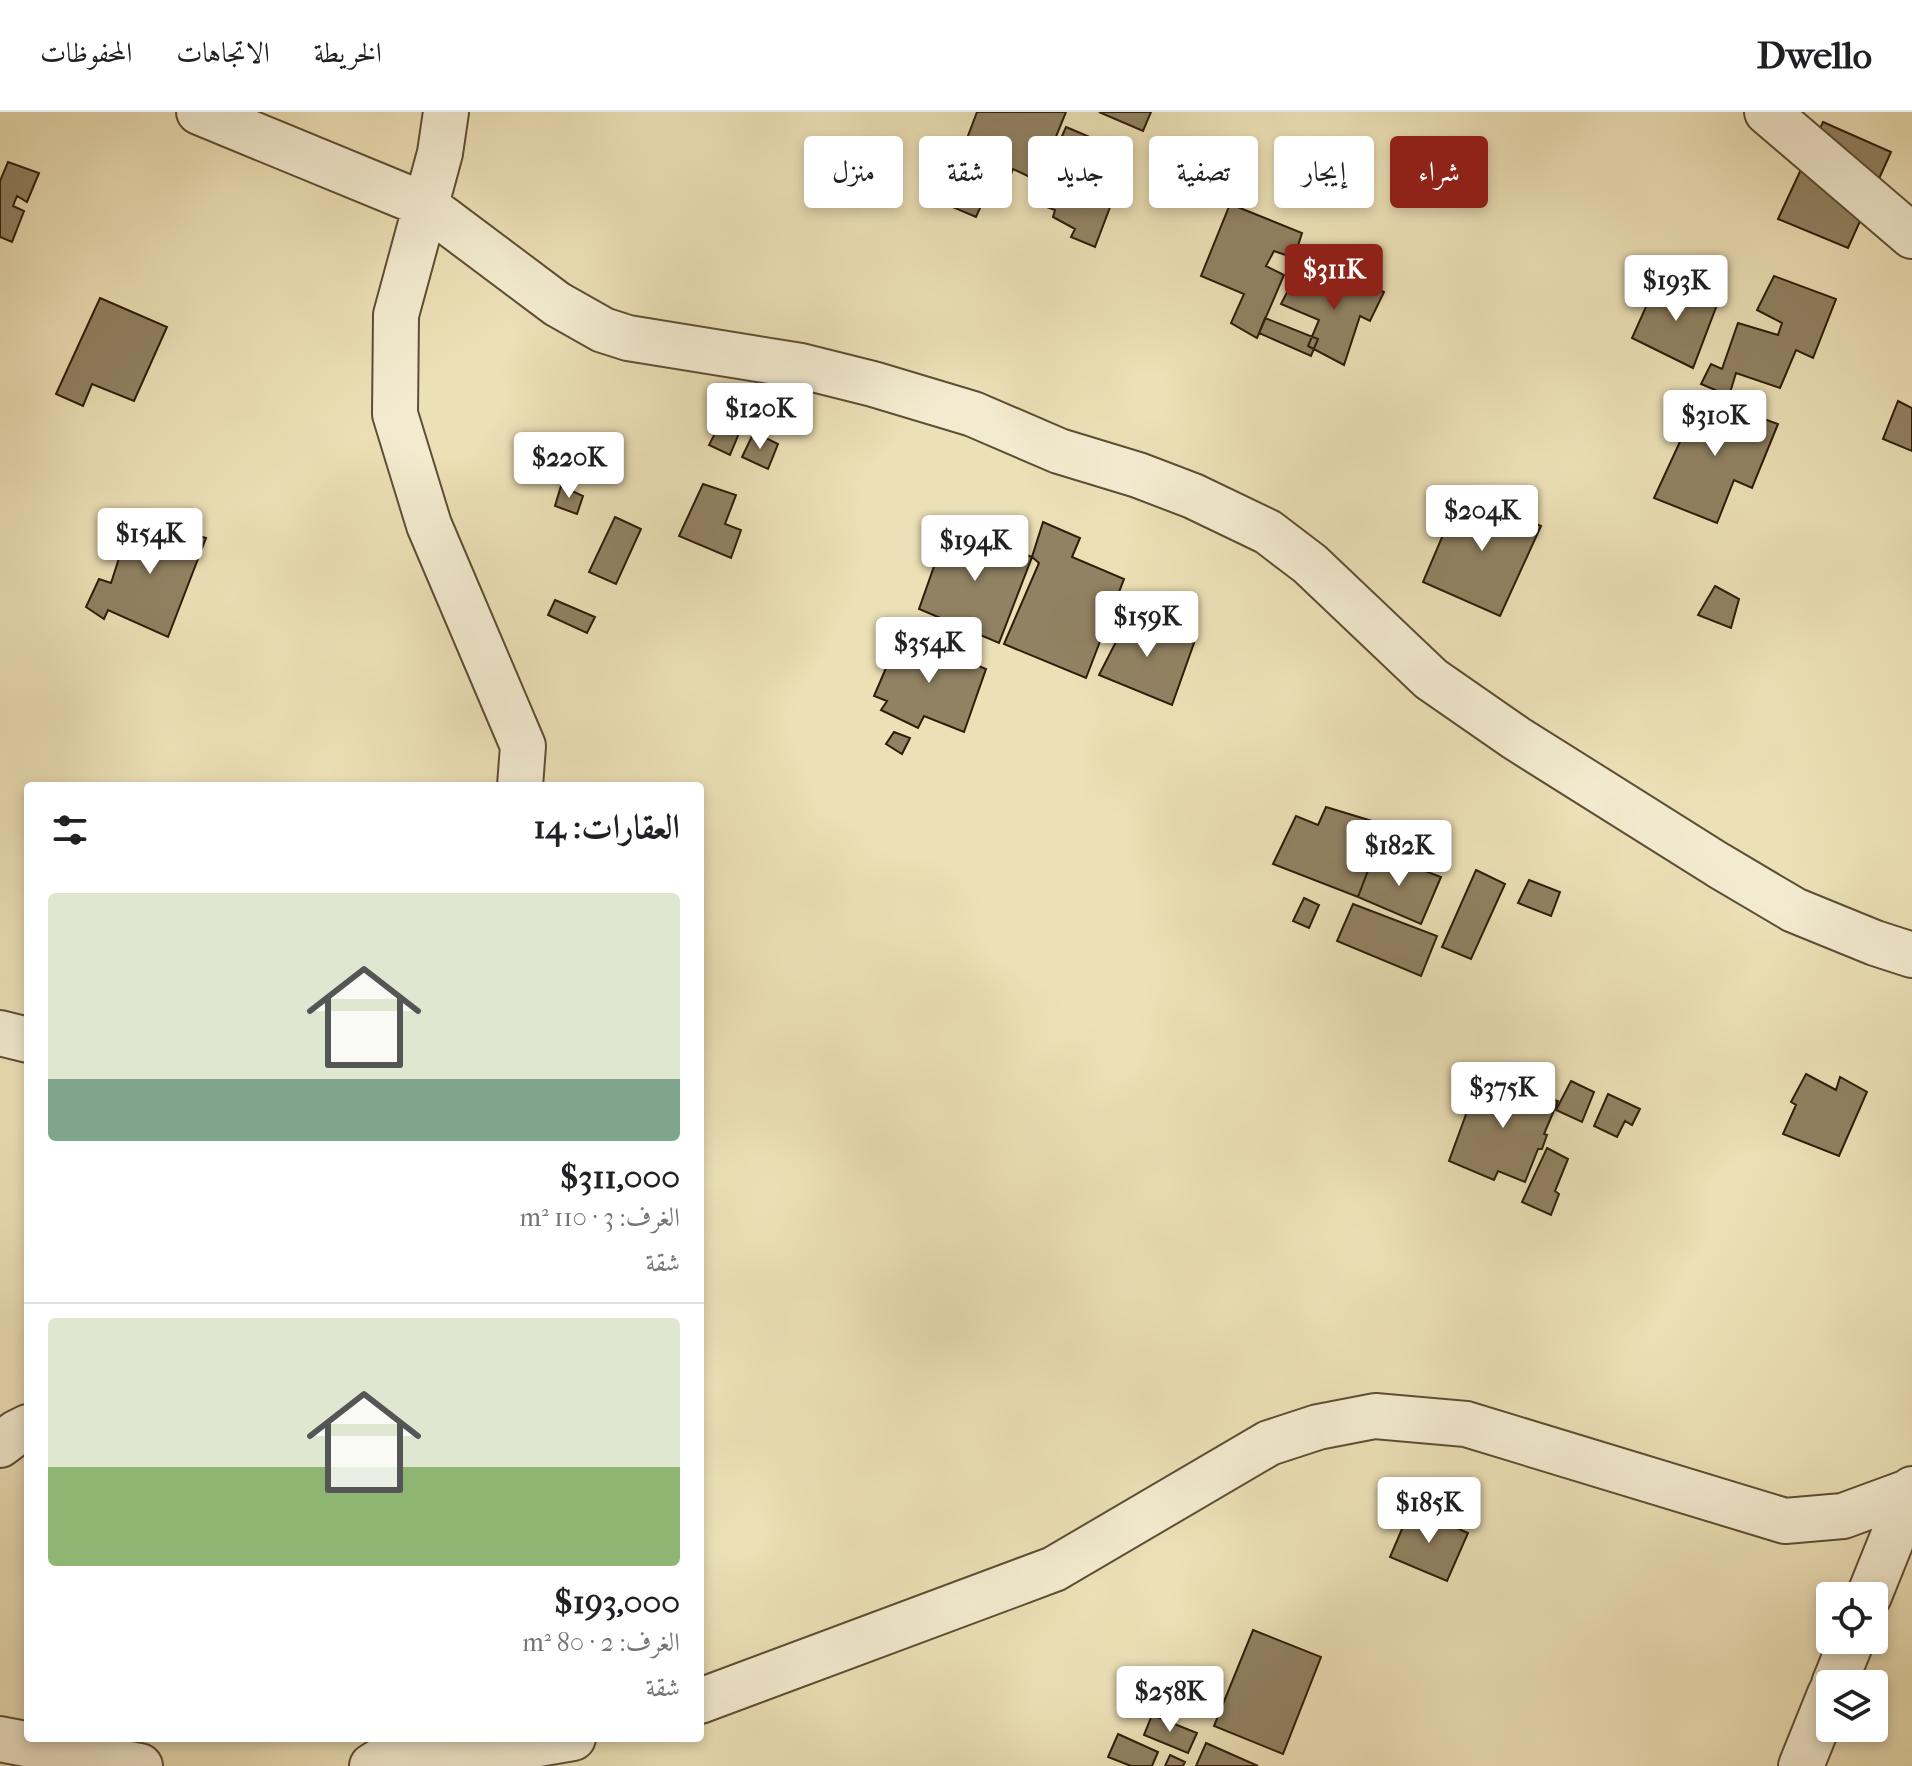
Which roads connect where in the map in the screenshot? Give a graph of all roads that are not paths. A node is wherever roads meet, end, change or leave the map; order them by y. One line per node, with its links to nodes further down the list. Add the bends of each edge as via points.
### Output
1 (199, 112): 4 (street)
2 (446, 112): 4 (street)
3 (1767, 112): 5 (street)
4 (425, 205): 6 (street, via 396,315 395,414 429,525 523,746); 7 (street, via 557,304 603,330 801,366 973,414 1059,451 1193,496 1268,532 1310,564 1431,679 1516,738 1794,910)
5 (1912, 236)
6 (520, 782)
7 (1912, 955)
8 (0, 1033): 9 (street)
9 (24, 1039)
10 (24, 1429): 11 (street)
11 (0, 1445)
12 (1912, 1490): 13 (street); 14 (street, via 1843,1516 1785,1521 1466,1424 1375,1416 1269,1443 1054,1569)
13 (1875, 1582)
14 (704, 1700)
15 (1816, 1729): 20 (street)
16 (0, 1739): 18 (street)
17 (550, 1742): 19 (street, via 435,1762 380,1761)
18 (140, 1766)
19 (372, 1766)
20 (1801, 1766)

